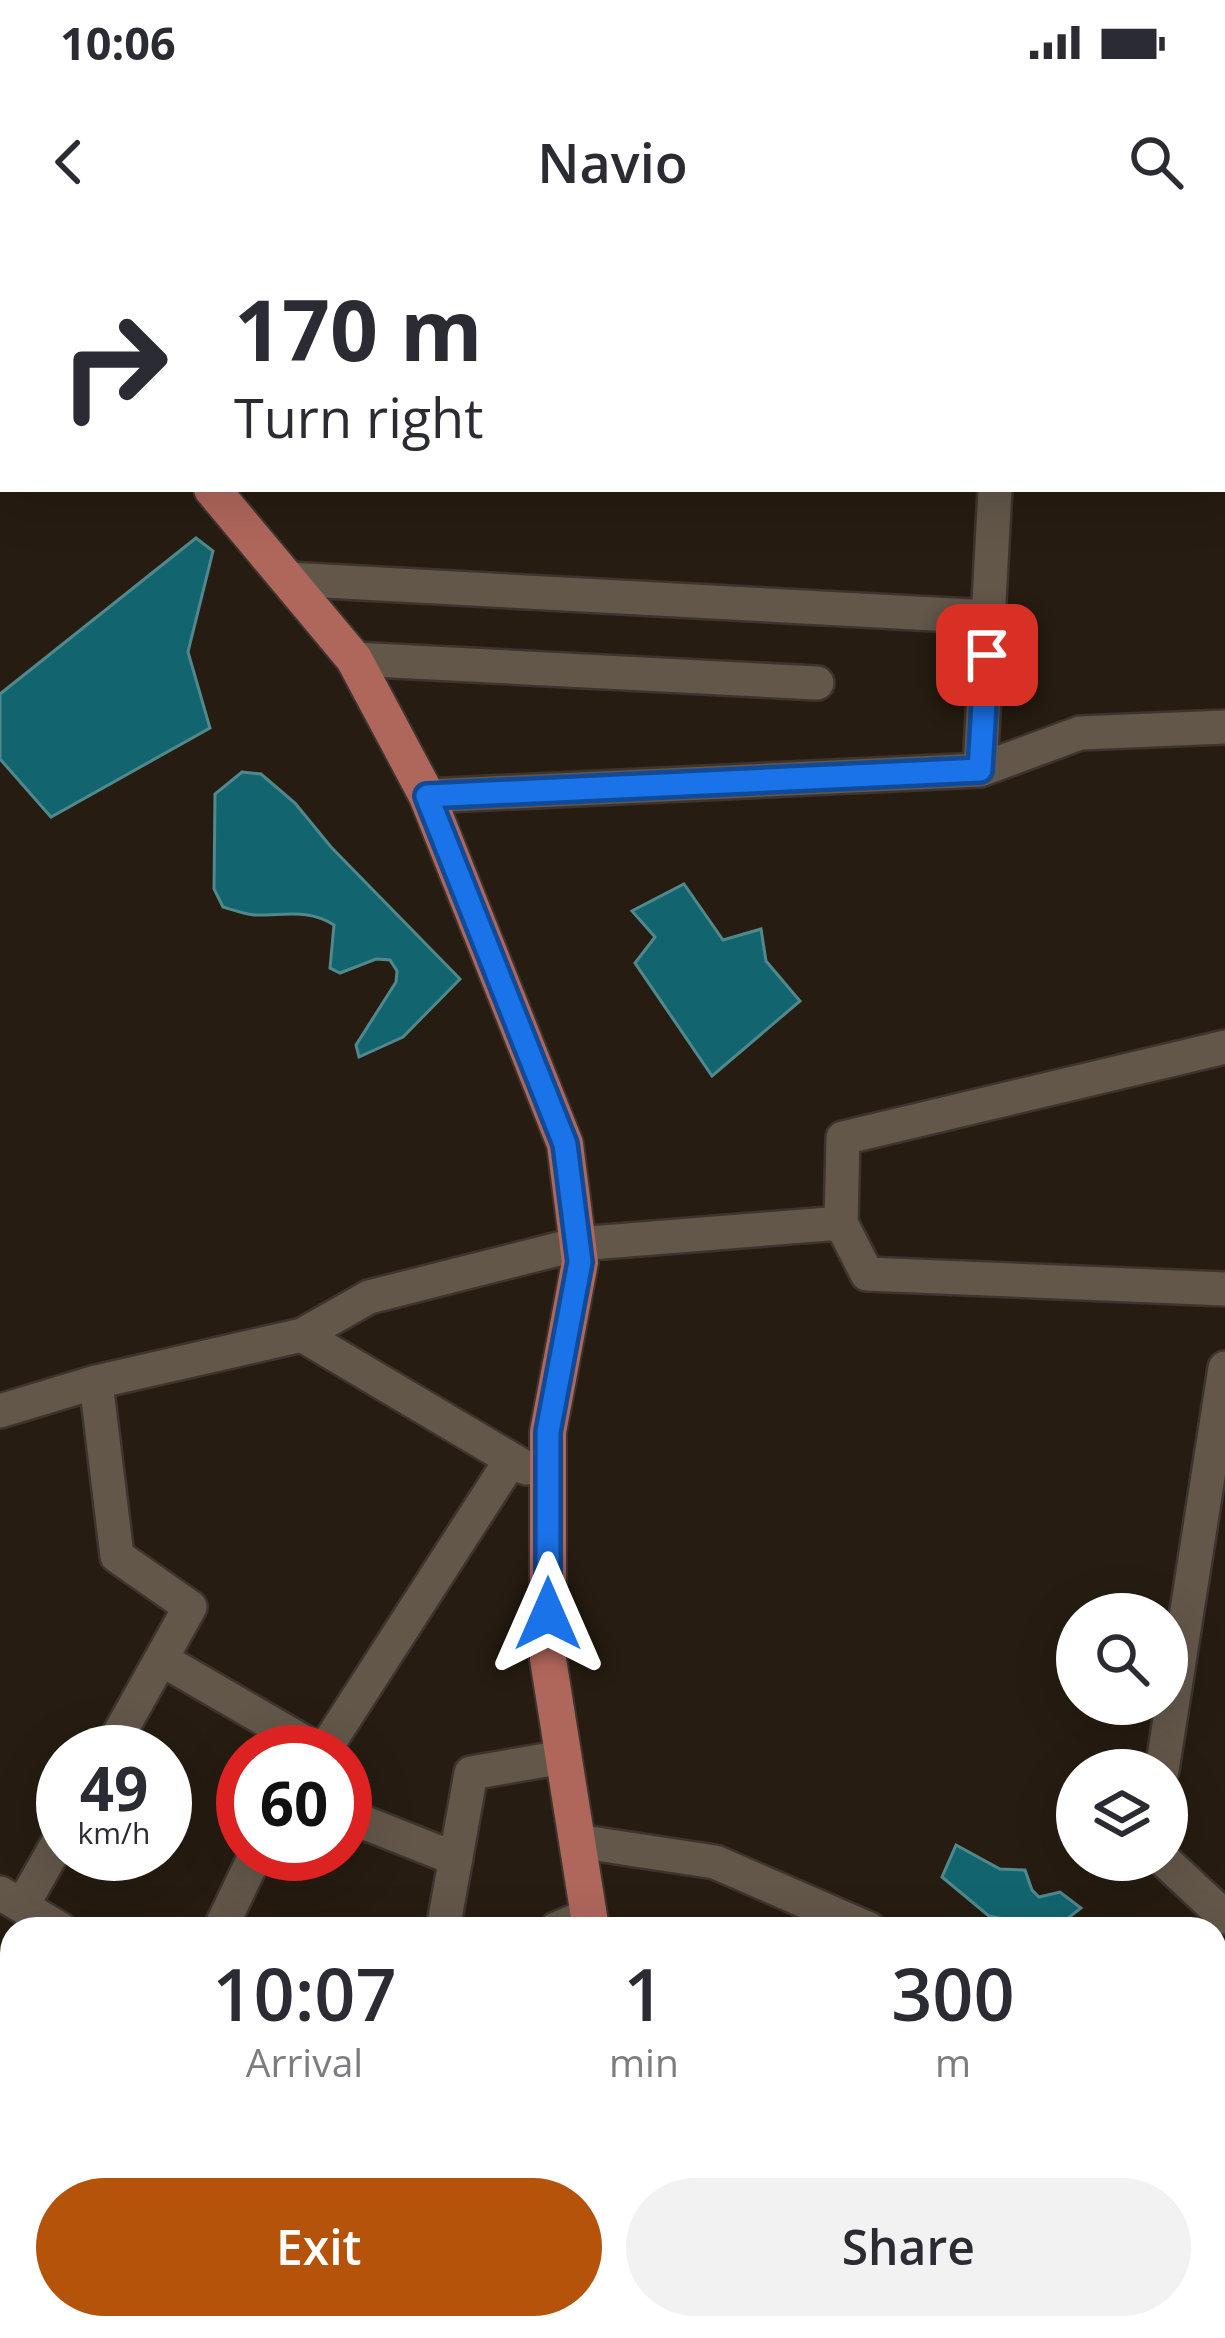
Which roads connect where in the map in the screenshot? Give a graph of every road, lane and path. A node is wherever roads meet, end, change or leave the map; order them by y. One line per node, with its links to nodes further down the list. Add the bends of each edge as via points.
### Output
1 (215, 492): 3 (main road)
2 (995, 492): 4 (street)
3 (288, 579): 4 (street); 5 (main road)
4 (990, 616): 8 (street)
5 (354, 659): 6 (street); 9 (main road)
6 (817, 682)
7 (1225, 728): 8 (street, via 1080,733)
8 (980, 770): 9 (street)
9 (427, 796): 12 (main road, via 565,1144)
10 (1225, 1047): 11 (street, via 843,1138)
11 (841, 1223): 12 (street); 13 (street, via 868,1274)
12 (578, 1244): 14 (street, via 369,1297); 19 (main road, via 548,1432)
13 (1225, 1288)
14 (302, 1335): 16 (street); 18 (street)
15 (1225, 1368): 24 (street)
16 (96, 1382): 17 (street); 20 (street, via 117,1556 190,1606)
17 (0, 1411)
18 (511, 1460): 19 (street); 23 (street)
19 (548, 1480): 25 (main road, via 548,1659)
20 (161, 1659): 21 (street); 22 (street)
21 (124, 1725)
22 (275, 1725)
23 (339, 1725)
24 (1165, 1749)
25 (563, 1757): 27 (main road); 28 (street, via 471,1773)
26 (372, 1826): 28 (street)
27 (577, 1841): 36 (main road); 37 (street, via 715,1862)
28 (456, 1859): 35 (street)
29 (36, 1868): 32 (street)
30 (243, 1881): 34 (street)
31 (1186, 1881): 38 (street)
32 (11, 1899): 33 (street)
33 (40, 1917)
34 (226, 1917)
35 (445, 1917)
36 (578, 1917)
37 (841, 1917)
38 (1225, 1917)

